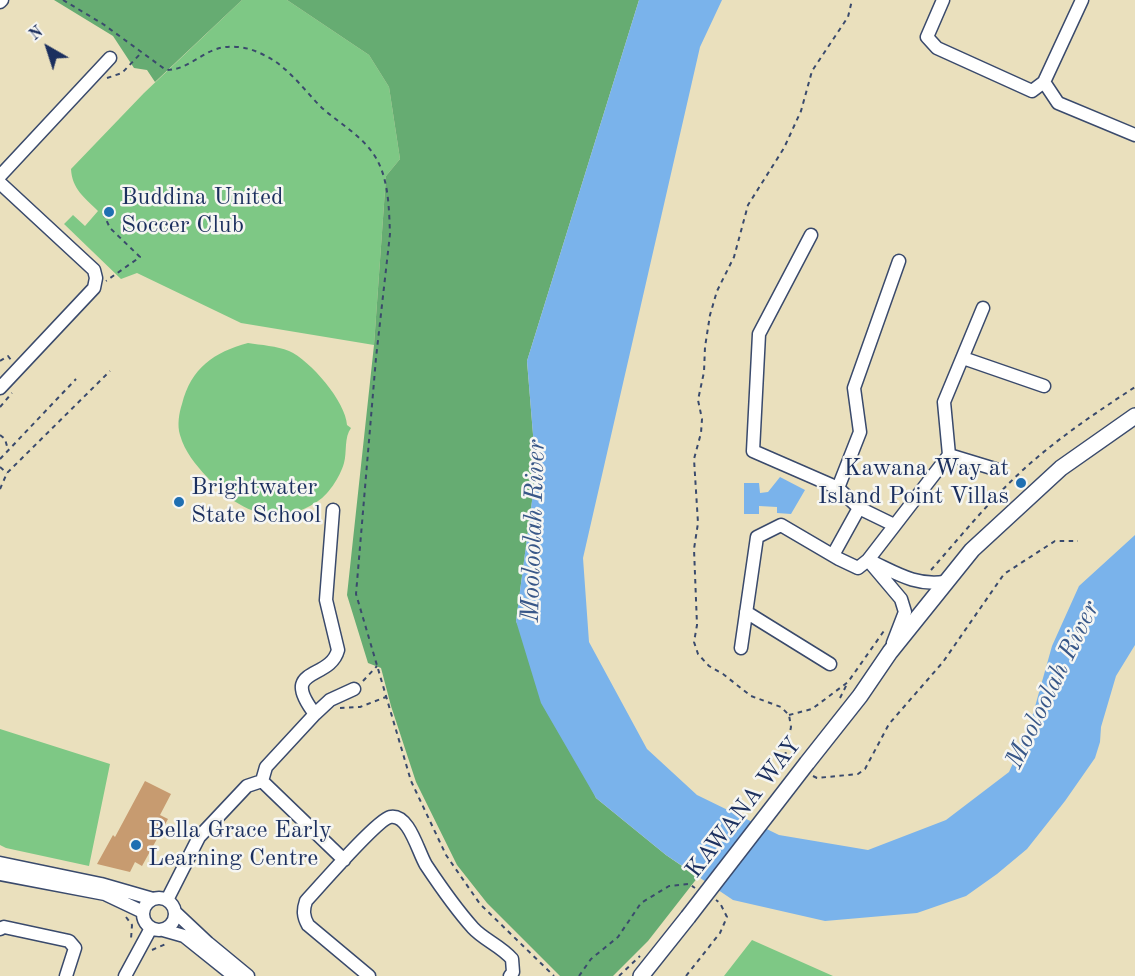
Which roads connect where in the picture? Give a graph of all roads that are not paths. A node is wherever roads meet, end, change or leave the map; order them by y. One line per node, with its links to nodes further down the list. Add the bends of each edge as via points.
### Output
1 (943, 0): 4 (street, via 927,37 938,48 1032,91)
2 (1082, 0): 4 (street)
3 (110, 58): 6 (street)
4 (1044, 82): 5 (street, via 1058,103)
5 (1135, 135)
6 (0, 176)
7 (0, 183): 13 (street, via 103,281)
8 (811, 235): 17 (street, via 759,334 753,451)
9 (899, 261): 17 (street, via 854,388 860,432)
10 (983, 308): 11 (street)
11 (963, 358): 12 (street); 15 (street, via 944,402)
12 (1044, 386)
13 (0, 388)
14 (1135, 416): 20 (main road, KAWANA WAY, via 1061,468)
15 (949, 454): 16 (street); 21 (street)
16 (995, 468)
17 (838, 488): 18 (street)
18 (859, 508): 21 (street); 22 (street)
19 (333, 510): 31 (street, via 326,600 338,650 332,661 302,684 301,691)
20 (1002, 523): 24 (main road, KAWANA WAY); 30 (main road, KAWANA WAY, via 884,674)
21 (894, 525): 23 (street)
22 (833, 555): 23 (street, via 858,568); 25 (street, via 781,525 757,537)
23 (868, 560): 24 (street, via 916,582); 27 (street, via 901,599 905,612)
24 (944, 582): 27 (main road, KAWANA WAY)
25 (746, 612): 26 (street); 28 (street)
26 (741, 648)
27 (890, 652): 30 (main road, KAWANA WAY)
28 (830, 664)
29 (354, 688): 31 (street, via 330,700)
30 (860, 696): 42 (main road, KAWANA WAY, bridge)
31 (315, 714): 32 (street, via 266,767)
32 (262, 781): 33 (street); 37 (street, via 247,786 199,837)
33 (344, 860): 47 (street, via 306,900 304,918); 48 (street, via 383,819 401,819 425,864 474,929 512,959)
34 (0, 863): 36 (street)
35 (0, 874): 38 (street, via 105,894)
36 (153, 899): 37 (street); 38 (street)
37 (167, 900): 39 (street)
38 (143, 912): 41 (street, via 145,921)
39 (176, 912): 41 (street, via 171,925); 46 (street)
40 (0, 929): 43 (street, via 69,941 75,948)
41 (157, 929): 44 (street); 45 (street, via 184,936)
42 (663, 949): 49 (main road, KAWANA WAY); 50 (main road, KAWANA WAY)
43 (66, 976)
44 (125, 976)
45 (234, 976)
46 (248, 976)
47 (369, 976)
48 (510, 976)
49 (641, 976)
50 (648, 976)

